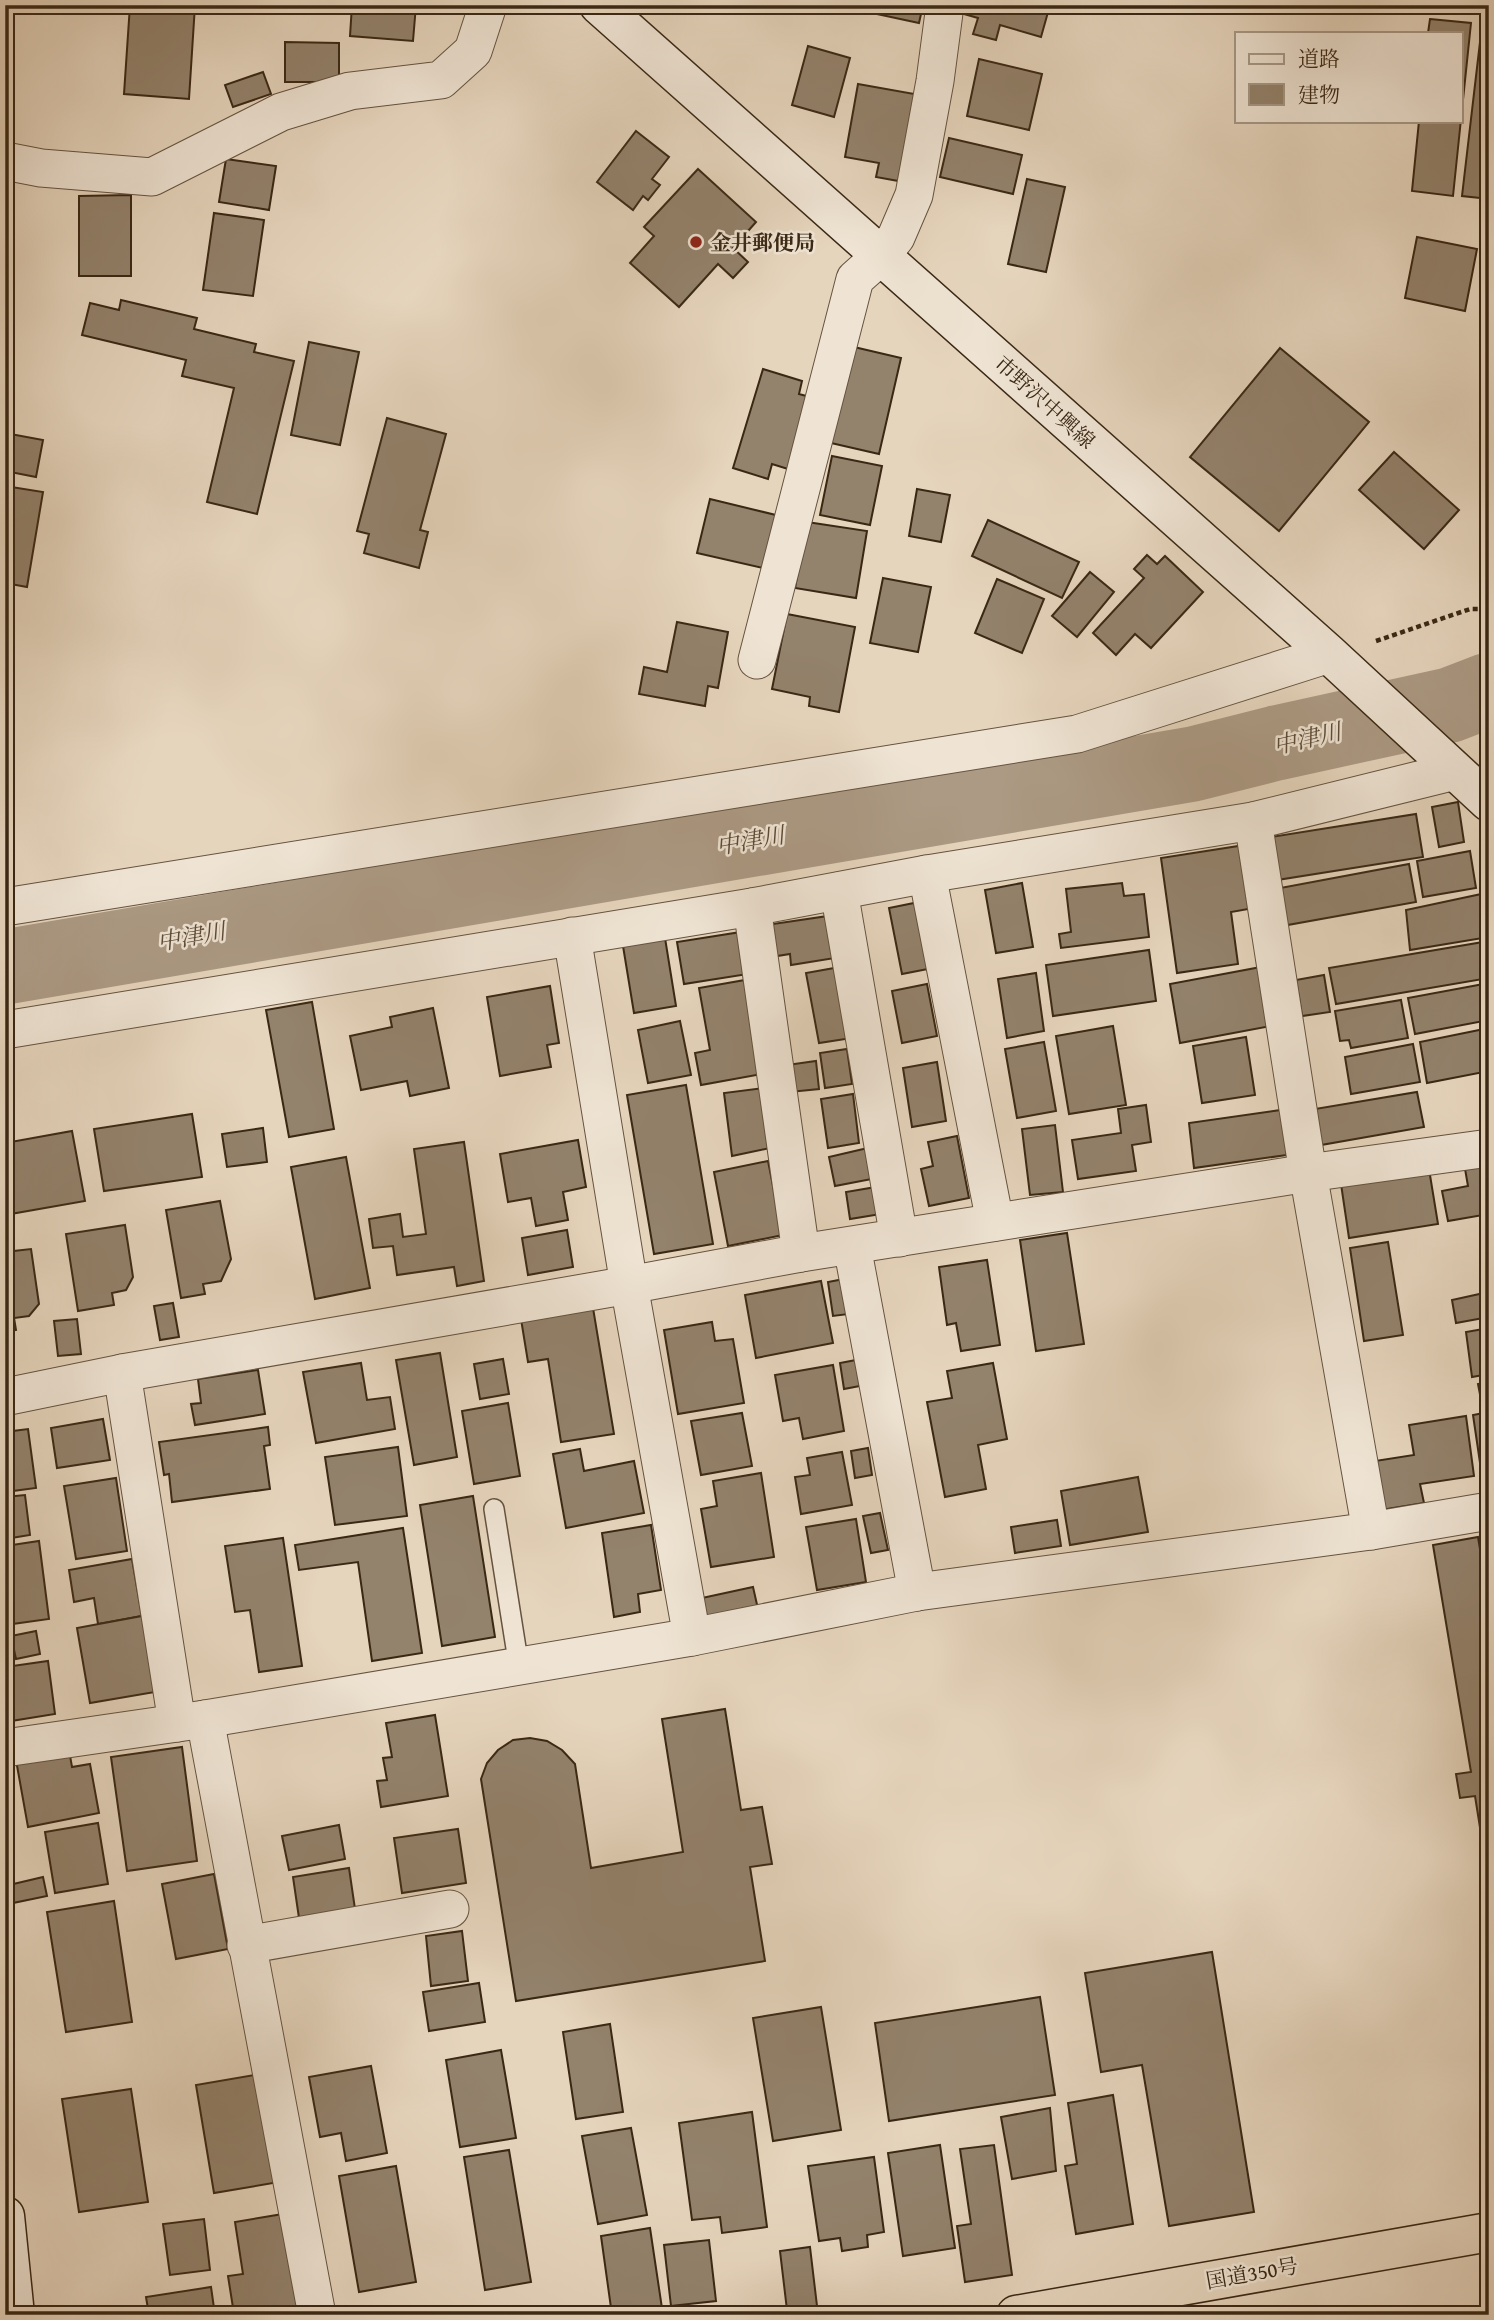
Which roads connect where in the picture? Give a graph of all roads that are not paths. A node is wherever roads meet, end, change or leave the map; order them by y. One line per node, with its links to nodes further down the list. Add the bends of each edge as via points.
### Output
1 (488, 5): 4 (street, via 473,51 441,80 350,92 281,112 152,177)
2 (599, 5): 5 (main road, 市野沢中興線)
3 (945, 5): 5 (street, via 914,195 896,237)
4 (5, 161)
5 (881, 256): 6 (street, via 855,279); 7 (main road, 市野沢中興線)
6 (757, 660)
7 (1337, 661): 8 (main road, 市野沢中興線); 13 (street, via 1077,734)
8 (1443, 759): 9 (main road, 市野沢中興線); 10 (street)
9 (1489, 802)
10 (1252, 821): 11 (street); 18 (street)
11 (927, 874): 12 (street); 19 (street)
12 (838, 891): 14 (street); 20 (street)
13 (5, 907)
14 (752, 907): 15 (street); 22 (street)
15 (572, 936): 16 (street); 23 (street)
16 (5, 1030)
17 (1489, 1148): 18 (street)
18 (1307, 1173): 19 (street); 28 (street)
19 (995, 1222): 20 (street)
20 (899, 1238): 21 (street)
21 (852, 1246): 22 (street); 29 (street)
22 (801, 1253): 23 (street)
23 (629, 1285): 24 (street); 30 (street)
24 (121, 1373): 25 (street); 32 (street)
25 (5, 1397)
26 (494, 1509): 31 (lane)
27 (1489, 1511): 28 (street)
28 (1371, 1531): 29 (street)
29 (917, 1592): 30 (street)
30 (692, 1637): 31 (street)
31 (519, 1667): 32 (street)
32 (191, 1721): 33 (street); 35 (street)
33 (5, 1748)
34 (450, 1909): 35 (street)
35 (246, 1945): 39 (street)
36 (5, 2216): 38 (main road)
37 (1489, 2232): 40 (highway, 国道350号)
38 (15, 2315)
39 (317, 2315)
40 (1016, 2315)

